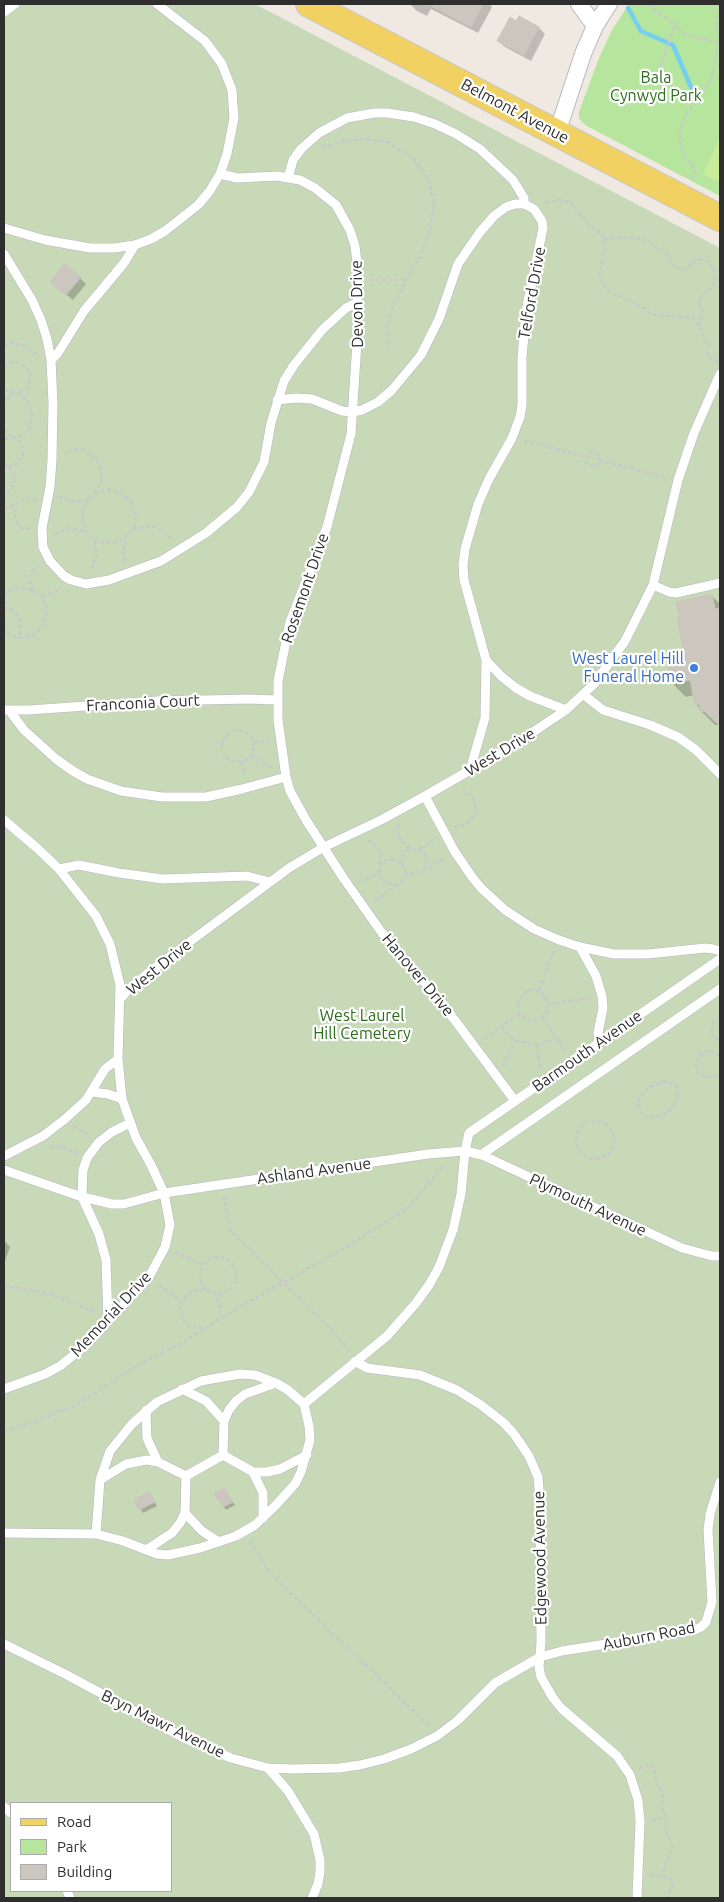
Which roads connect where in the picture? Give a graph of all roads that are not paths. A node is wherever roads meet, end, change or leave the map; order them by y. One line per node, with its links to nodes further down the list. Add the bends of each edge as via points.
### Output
1 (15, 4): 6 (lane)
2 (156, 4): 9 (lane, via 205,40 228,78 234,118)
3 (309, 4): 8 (main road, Belmont Avenue)
4 (579, 4): 7 (street)
5 (609, 4): 7 (street)
6 (4, 12)
7 (596, 26): 8 (street, via 573,81)
8 (557, 133): 12 (main road, Belmont Avenue)
9 (220, 174): 10 (lane, Devon Drive, via 237,178); 14 (lane, via 209,192 184,218)
10 (288, 178): 11 (lane, via 293,160 309,140 333,124 359,115 387,113 435,124 480,149 513,180); 16 (lane, Devon Drive, via 315,188 336,205 347,224 355,246)
11 (524, 204): 20 (lane, via 506,207 494,216 467,249 455,271 431,337 408,372 378,402); 23 (lane, Telford Drive, via 534,209 542,221 542,238 526,311 520,417 478,504 463,565 468,600)
12 (720, 218)
13 (4, 228): 14 (lane, via 90,248)
14 (135, 245): 17 (lane, via 84,311)
15 (4, 254): 17 (lane, via 41,320)
16 (358, 302): 19 (lane, via 335,318 307,347 284,381); 20 (lane, Devon Drive, via 358,351)
17 (51, 364): 19 (lane, via 52,460 42,528 43,546 50,561 64,576 77,582 95,583 145,568 178,551 223,520 249,492 264,462)
18 (720, 374): 22 (lane, West Drive, via 678,480)
19 (277, 400): 20 (lane, via 312,399)
20 (352, 412): 25 (lane, Rosemont Drive, via 351,434 327,527 290,622)
21 (720, 583): 22 (lane, via 676,593)
22 (653, 585): 24 (lane, West Drive, via 625,641)
23 (486, 660): 27 (lane, Telford Drive, via 516,688); 28 (lane, Telford Drive, via 484,718)
24 (584, 694): 27 (lane, West Drive); 29 (lane, via 603,710 678,737)
25 (277, 700): 26 (lane, Franconia Court, via 157,701); 30 (lane, Rosemont Drive)
26 (7, 710): 30 (lane, Franconia Court, via 24,730 67,767 87,779 121,791 162,797 206,796)
27 (566, 710): 28 (lane, West Drive)
28 (470, 770): 31 (lane, West Drive)
29 (720, 774)
30 (286, 777): 33 (lane, Rosemont Drive, via 297,805)
31 (424, 796): 33 (lane, West Drive); 36 (lane, via 455,852 472,877 494,900 520,920)
32 (4, 820): 34 (lane, Memorial Drive)
33 (324, 847): 35 (lane, West Drive); 45 (lane, Hanover Drive, via 397,952 439,999)
34 (59, 869): 35 (lane, via 79,865 164,879 247,876); 40 (lane, Memorial Drive, via 104,930 115,958)
35 (270, 882): 40 (lane, West Drive, via 153,969)
36 (580, 947): 37 (lane, via 631,955 705,948); 41 (lane, via 596,976 602,996)
37 (720, 951)
38 (720, 959): 41 (lane, Barmouth Avenue)
39 (720, 989): 48 (lane, Barmouth Avenue)
40 (121, 998): 42 (lane, Memorial Drive)
41 (599, 1042): 45 (lane, Barmouth Avenue)
42 (118, 1059): 43 (lane, via 105,1069); 44 (lane, Memorial Drive)
43 (92, 1092): 44 (lane); 49 (lane, via 65,1120 43,1136)
44 (122, 1099): 46 (lane, Memorial Drive)
45 (515, 1101): 47 (lane, Barmouth Avenue, via 469,1133)
46 (130, 1123): 51 (lane, Memorial Drive); 52 (lane, via 99,1142 87,1158)
47 (460, 1150): 48 (lane, Plymouth Avenue); 51 (lane, Ashland Avenue); 56 (lane, Barmouth Avenue, via 457,1214 439,1267 402,1320)
48 (481, 1155): 53 (lane, Plymouth Avenue, via 667,1242)
49 (4, 1156)
50 (4, 1170): 52 (lane, Ashland Avenue)
51 (164, 1193): 52 (lane, Ashland Avenue, via 124,1204); 55 (lane, Memorial Drive, via 170,1225 165,1247 149,1277)
52 (82, 1197): 55 (lane, via 99,1234 106,1260)
53 (716, 1256): 54 (lane, Plymouth Avenue)
54 (720, 1262)
55 (108, 1322): 58 (lane, Memorial Drive, via 60,1366)
56 (356, 1361): 60 (lane, Barmouth Avenue); 77 (lane, Edgewood Avenue, via 367,1368 420,1375 457,1390 504,1423 530,1456 538,1477 540,1501)
57 (276, 1383): 59 (lane, via 255,1375 240,1374 201,1381); 60 (lane); 62 (lane, via 245,1394 232,1405)
58 (4, 1389)
59 (182, 1389): 61 (lane); 62 (lane, via 206,1401)
60 (304, 1404): 64 (lane, via 310,1440)
61 (146, 1410): 65 (lane, via 147,1438); 68 (lane, via 110,1451)
62 (224, 1421): 63 (lane)
63 (223, 1455): 66 (lane); 67 (lane)
64 (307, 1455): 66 (lane, via 280,1469); 71 (lane, via 295,1484)
65 (158, 1462): 67 (lane); 68 (lane, via 148,1460 126,1464)
66 (253, 1472): 71 (lane, via 263,1493)
67 (186, 1476): 70 (lane)
68 (100, 1480): 73 (lane)
69 (720, 1482): 77 (lane, Auburn Road, via 708,1530 712,1602 702,1627 562,1651)
70 (185, 1513): 74 (lane, via 202,1531); 75 (lane, via 172,1533)
71 (263, 1518): 74 (lane)
72 (4, 1533): 73 (lane)
73 (96, 1534): 75 (lane)
74 (219, 1542): 75 (lane, via 179,1554 156,1554)
75 (146, 1550)
76 (4, 1644): 78 (lane, Bryn Mawr Avenue, via 184,1738 231,1758)
77 (540, 1658): 78 (lane, Bryn Mawr Avenue, via 495,1683 457,1721 411,1749 360,1764 318,1769); 80 (lane, Edgewood Avenue, via 541,1677 553,1698 617,1756 634,1786 640,1814)
78 (268, 1768): 79 (lane, via 288,1791 314,1834 320,1872)
79 (312, 1898)
80 (637, 1898)

